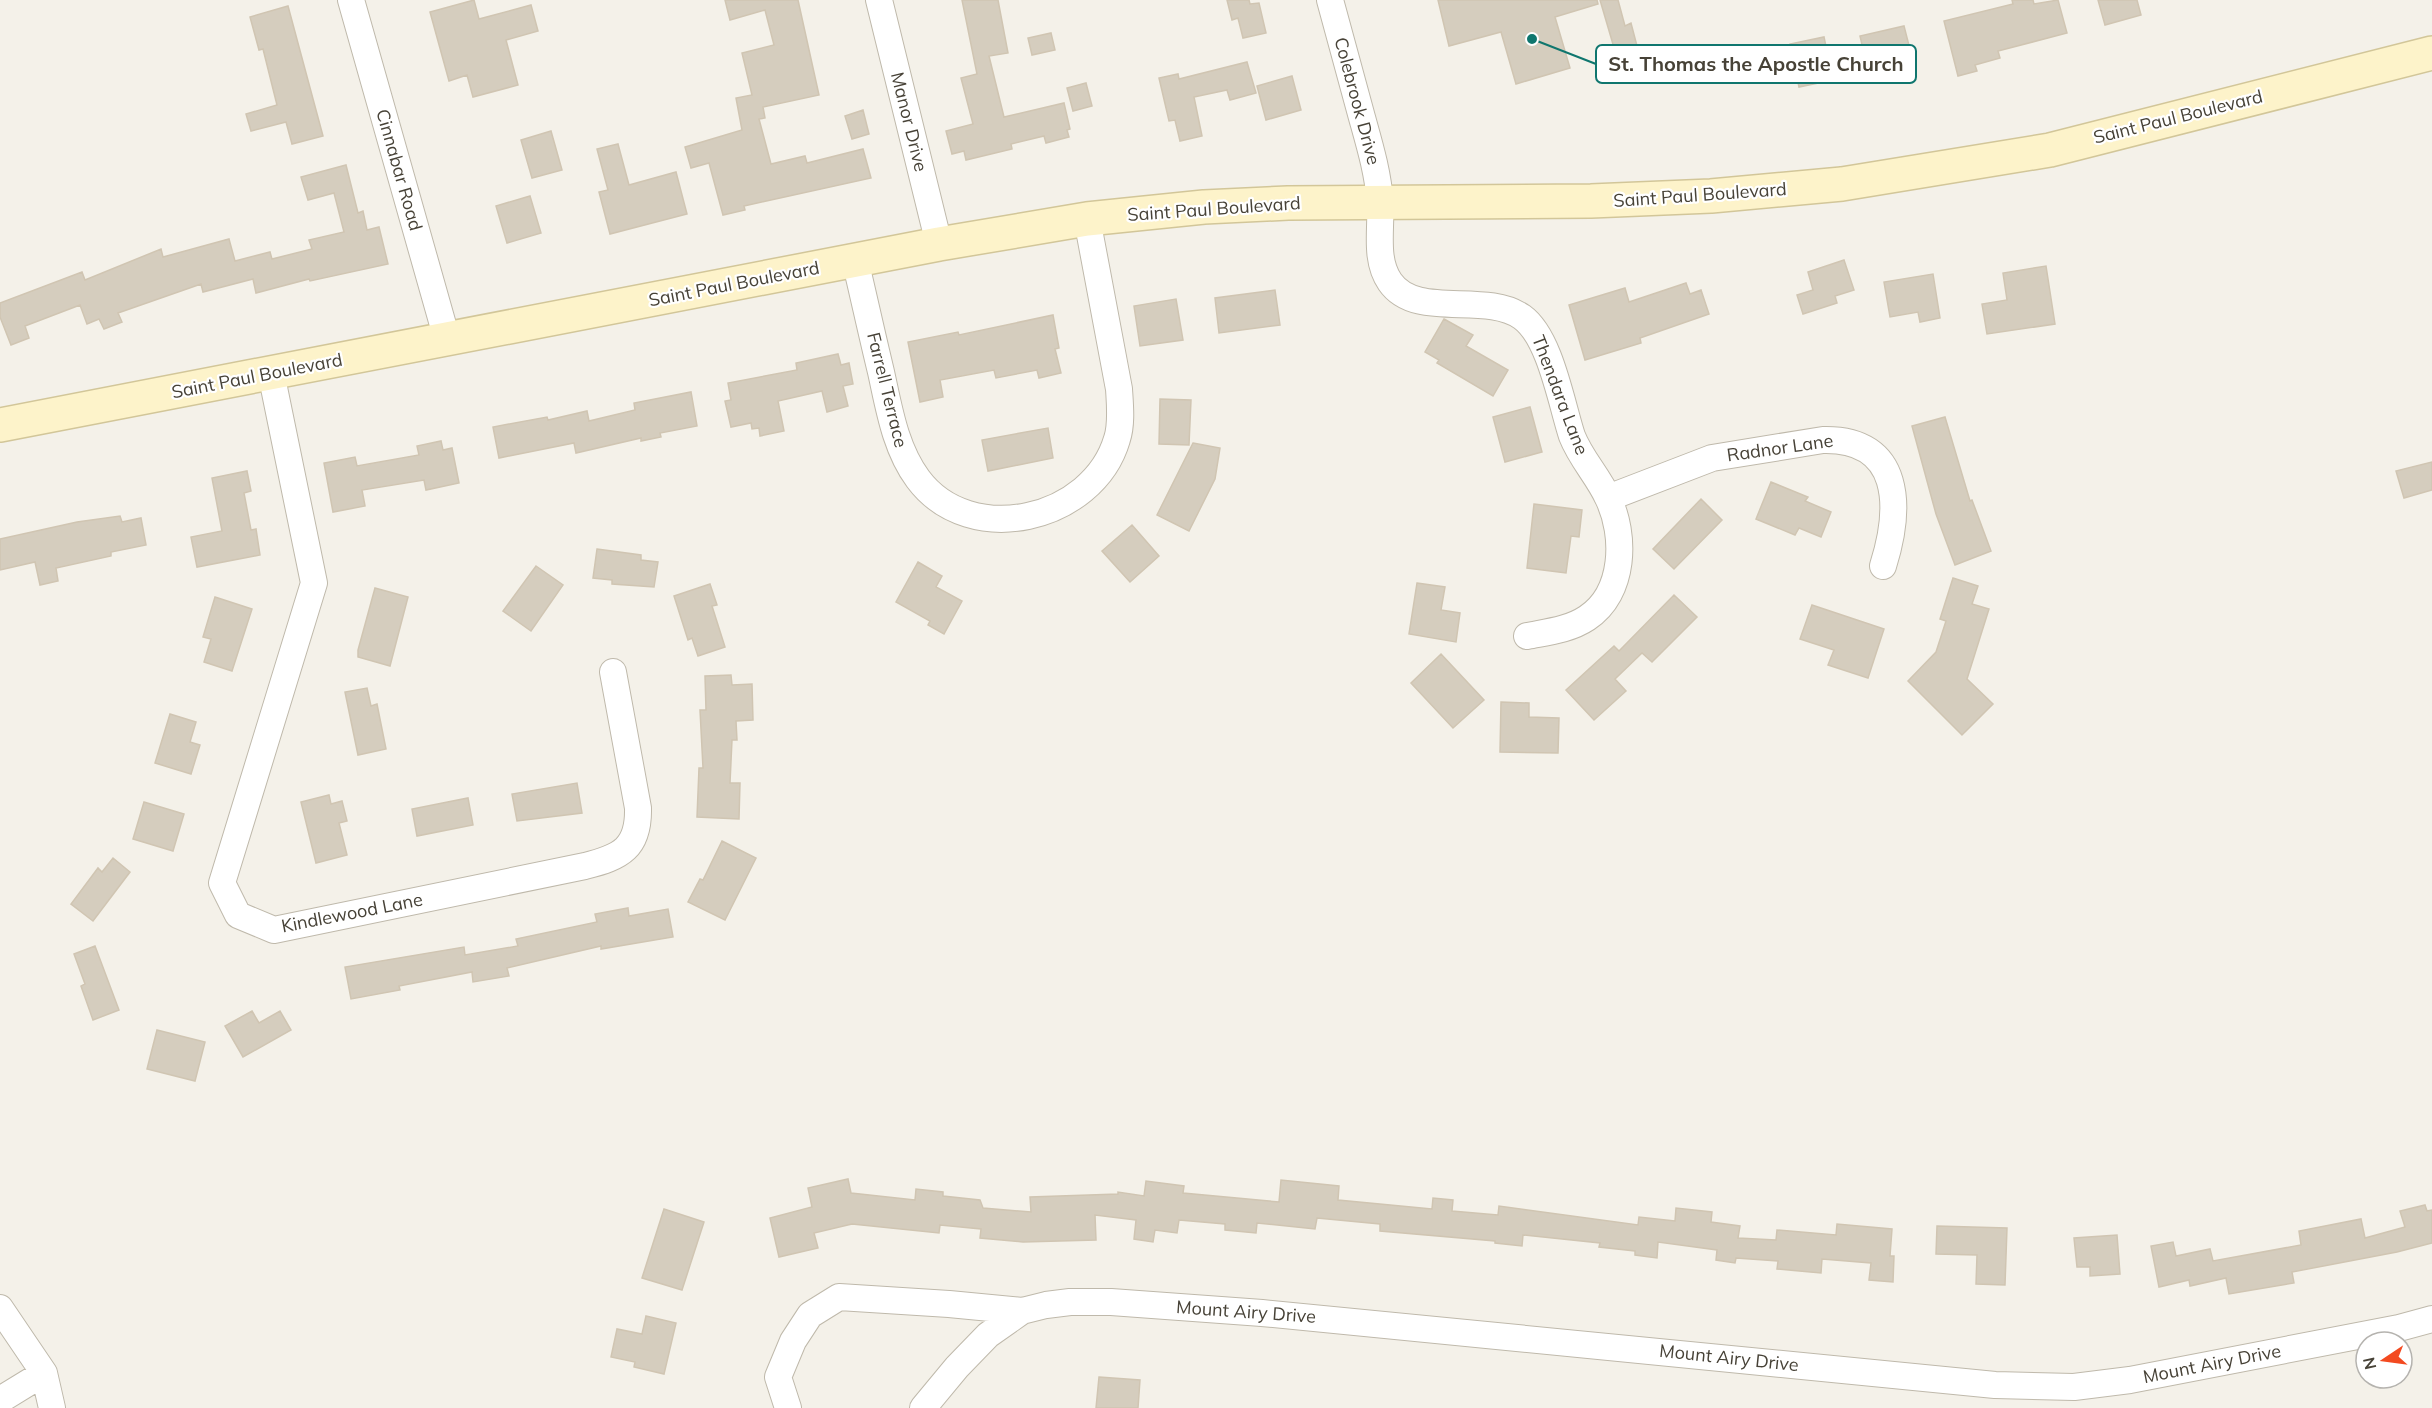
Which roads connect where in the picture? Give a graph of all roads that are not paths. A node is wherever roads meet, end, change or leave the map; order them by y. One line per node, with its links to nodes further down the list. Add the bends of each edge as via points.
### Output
1 (351, 0): 9 (street, Cinnabar Road)
2 (879, 0): 7 (street, Manor Drive)
3 (1330, 0): 5 (street, Colebrook Drive, via 1376,169)
4 (2432, 53): 5 (street, Saint Paul Boulevard, via 2050,150 1853,182 1712,196)
5 (1381, 203): 6 (street, Saint Paul Boulevard, via 1204,207); 12 (street, Thendara Lane, via 1380,250 1390,283 1415,299 1510,309 1535,329 1573,438)
6 (1087, 219): 7 (street, Saint Paul Boulevard); 8 (street, Farrell Terrace, via 1119,389 1118,438 1110,457 1082,492 1065,504 1023,518 966,513 931,494 905,460 892,421)
7 (939, 244): 8 (street, Saint Paul Boulevard)
8 (855, 260): 9 (street, Saint Paul Boulevard)
9 (447, 339): 10 (street, Saint Paul Boulevard)
10 (271, 373): 11 (street, Saint Paul Boulevard); 15 (street, Kindlewood Lane, via 314,583 222,883 238,915 274,930 585,866 621,854 633,841 639,826)
11 (0, 425)
12 (1608, 498): 13 (street, Radnor Lane, via 1712,458 1823,440 1853,442 1878,459 1892,486 1894,521); 14 (street, Thendara Lane, via 1618,524 1620,550 1611,589 1601,605 1573,626)
13 (1883, 566)
14 (1527, 636)
15 (613, 672)
16 (0, 1308): 19 (street)
17 (1022, 1311): 18 (street, Mount Airy Drive, via 1070,1302 1111,1302 1262,1312 2034,1387 2130,1380); 22 (street, Mount Airy Drive, via 839,1297 810,1315 793,1341 778,1377); 23 (street, Mount Airy Drive, via 988,1335)
18 (2432, 1319)
19 (44, 1373): 20 (street); 21 (street)
20 (0, 1400)
21 (52, 1408)
22 (788, 1408)
23 (923, 1408)

